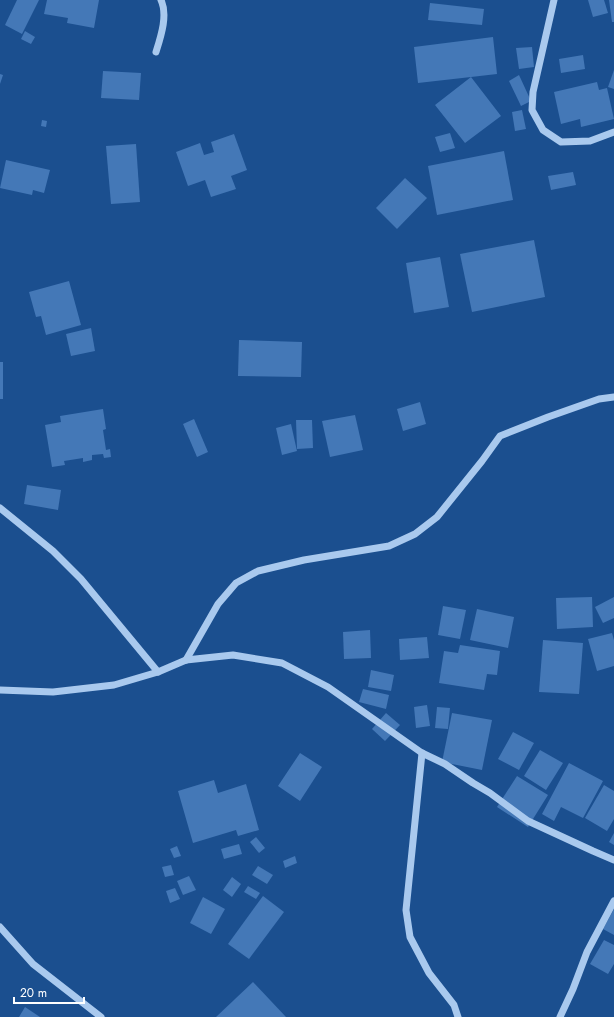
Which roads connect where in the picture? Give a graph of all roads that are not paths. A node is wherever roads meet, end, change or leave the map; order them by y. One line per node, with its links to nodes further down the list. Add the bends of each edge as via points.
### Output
1 (161, 0): 3 (street, via 163,28)
2 (554, 0): 4 (street, via 533,92 532,110 543,130 560,142 590,141)
3 (156, 52)
4 (614, 132)
5 (614, 397): 7 (street, via 598,399 500,436 437,516 415,534 389,546 304,560 258,571 236,584 218,604)
6 (0, 508): 8 (street, via 53,551 81,579)
7 (186, 660): 8 (street); 10 (street, via 233,655 282,663 328,687)
8 (158, 672): 9 (street, via 114,684 53,692)
9 (0, 690)
10 (422, 753): 11 (street, via 445,764 528,821); 15 (street, via 406,910 410,937 428,974 454,1004)
11 (614, 860)
12 (614, 901): 16 (street, via 587,952)
13 (0, 926): 14 (street, via 33,964)
14 (102, 1017)
15 (458, 1017)
16 (560, 1017)

